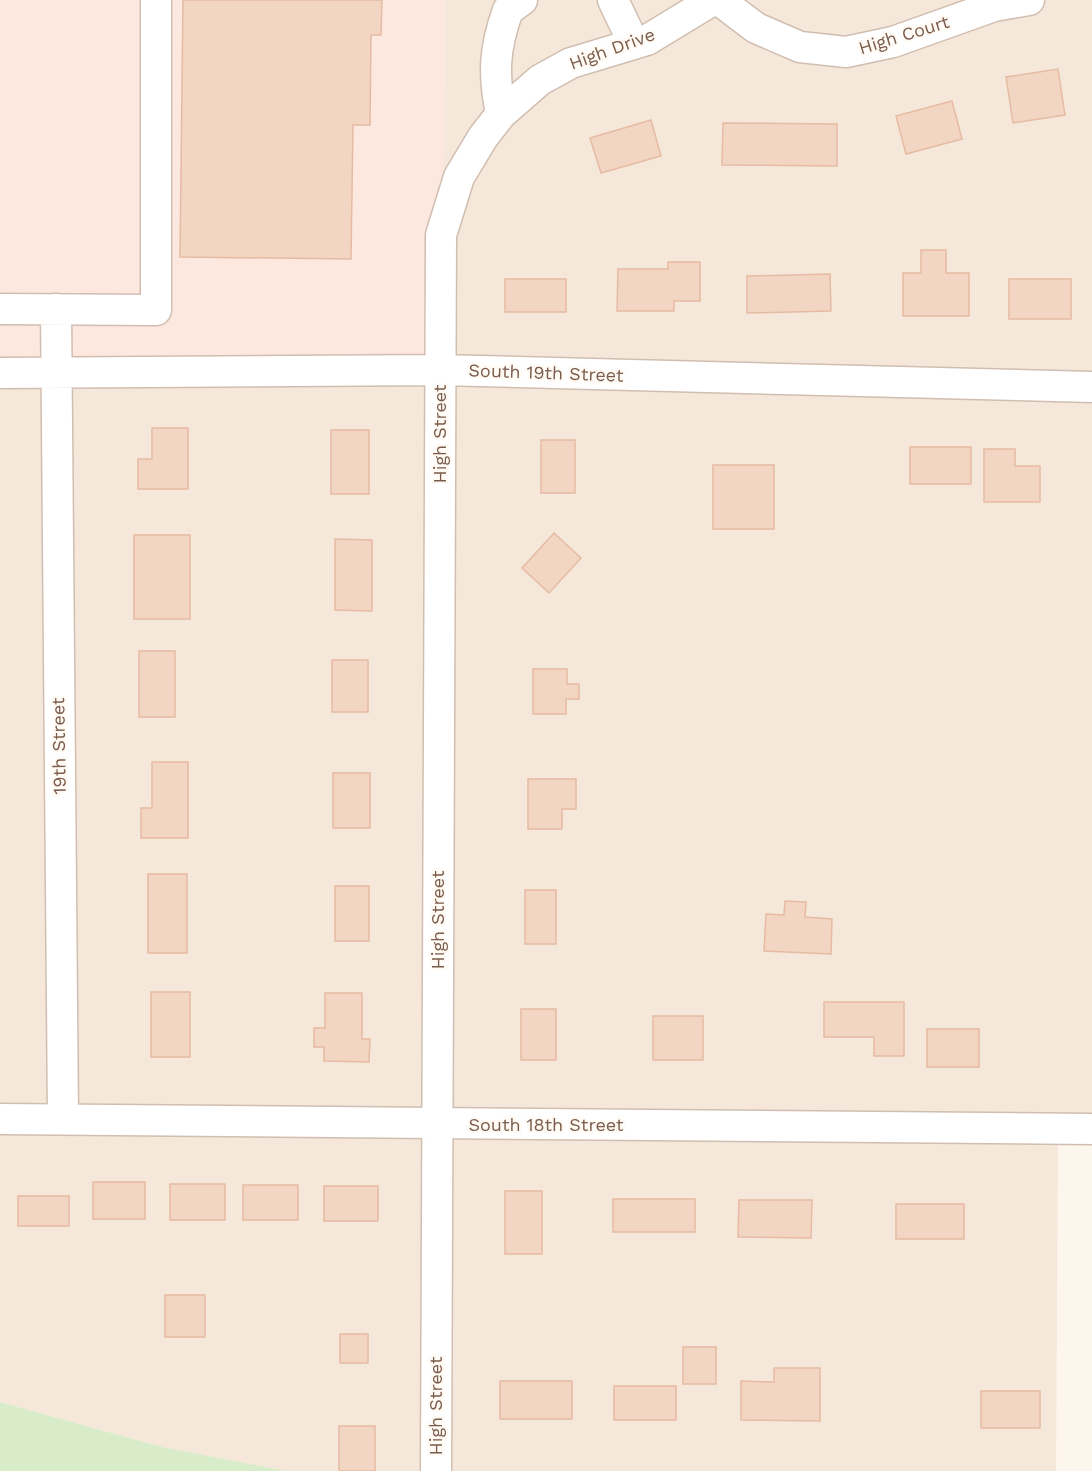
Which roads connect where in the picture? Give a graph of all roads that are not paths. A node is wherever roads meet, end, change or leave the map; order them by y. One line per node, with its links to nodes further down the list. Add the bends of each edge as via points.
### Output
1 (156, 0): 10 (street, via 156,310)
2 (522, 0): 8 (street, via 508,10 495,60)
3 (613, 0): 7 (street)
4 (713, 0): 7 (street, High Drive)
5 (718, 0): 6 (street, High Court, via 756,28 800,47 846,52 893,42 994,6)
6 (1029, 0)
7 (634, 44): 8 (street, High Drive, via 571,63 540,80)
8 (501, 114): 11 (street, High Drive, via 459,177 441,235)
9 (0, 309): 10 (street)
10 (56, 309): 12 (street, 19th Street)
11 (440, 370): 12 (street, South 19th Street); 14 (street, South 19th Street); 17 (street, High Street)
12 (56, 372): 13 (street, South 19th Street); 16 (street, 19th Street)
13 (0, 373)
14 (1092, 387)
15 (0, 1119): 16 (street, South 18th Street)
16 (63, 1119): 17 (street, South 18th Street)
17 (437, 1124): 18 (street, South 18th Street); 19 (street, High Street)
18 (1092, 1129)
19 (436, 1471)

